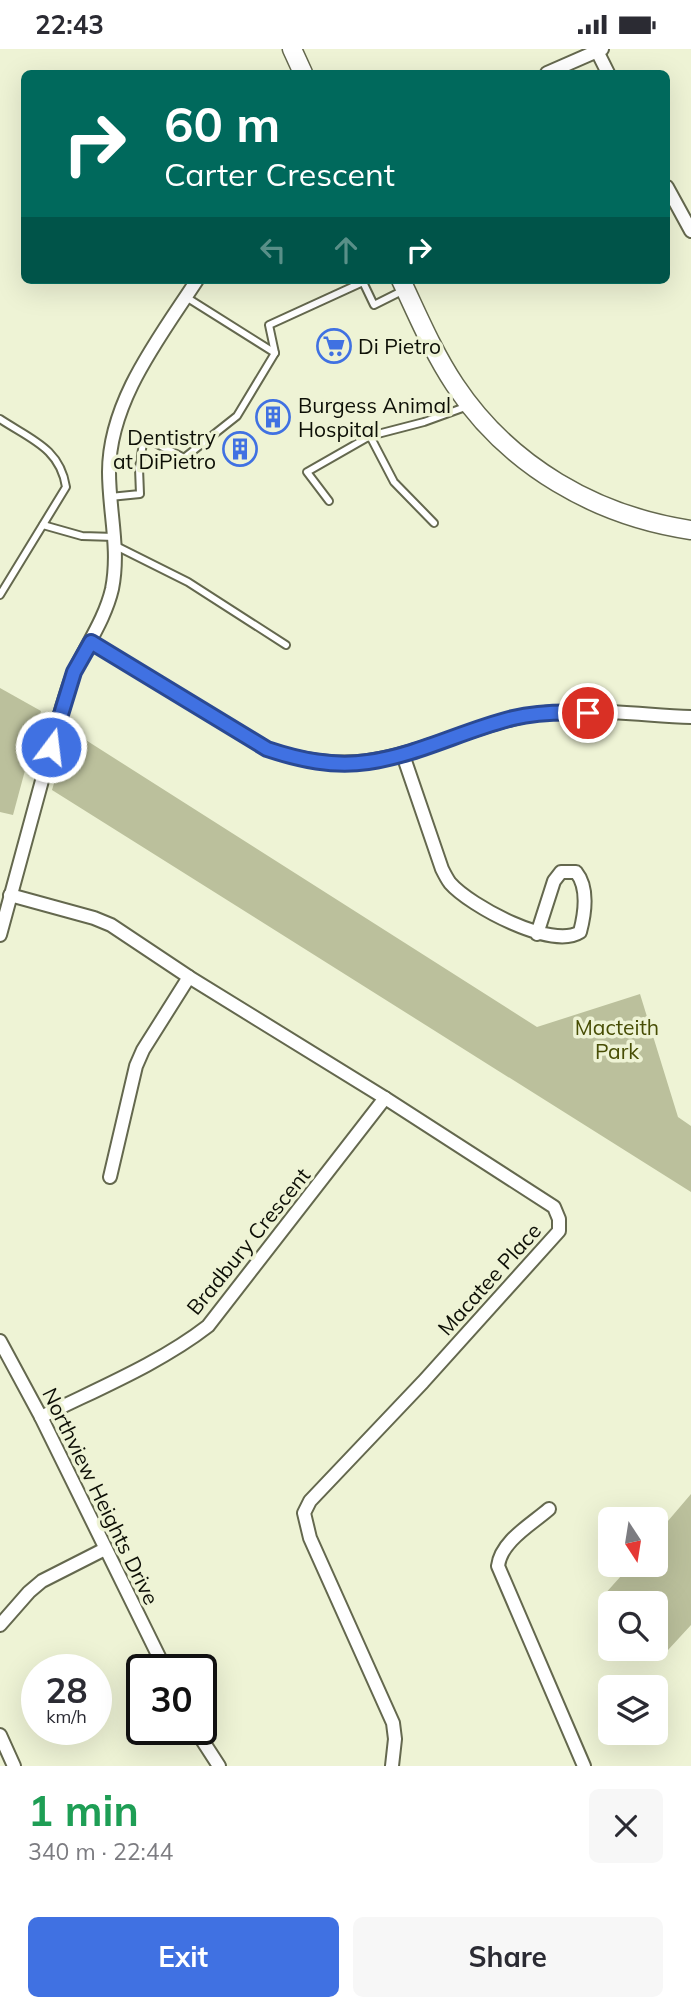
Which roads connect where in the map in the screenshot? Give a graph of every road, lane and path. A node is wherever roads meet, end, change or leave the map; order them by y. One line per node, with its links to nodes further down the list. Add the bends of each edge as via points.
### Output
1 (292, 49): 3 (street)
2 (599, 50): 4 (street); 5 (street)
3 (302, 70)
4 (554, 70)
5 (607, 70)
6 (670, 192): 7 (street)
7 (691, 231)
8 (195, 284): 12 (street)
9 (358, 284): 13 (lane, via 269,325)
10 (364, 284): 11 (lane, via 374,305)
11 (404, 285): 14 (street, via 438,359)
12 (187, 297): 13 (lane); 17 (street, via 127,393 115,422)
13 (275, 353): 17 (lane, via 237,416 184,458 144,437 140,494)
14 (470, 405): 16 (lane); 21 (street, via 522,459 565,489 611,510)
15 (0, 419): 20 (lane, via 52,452 63,470 66,487)
16 (370, 436): 18 (lane, via 307,472); 19 (lane, via 394,482)
17 (110, 497): 22 (street)
18 (329, 501)
19 (434, 523)
20 (43, 525): 22 (lane); 23 (lane)
21 (691, 530)
22 (116, 542): 24 (street, via 109,597); 25 (lane)
23 (0, 595)
24 (91, 642): 27 (street, via 267,749 327,763); 28 (street, via 62,707)
25 (286, 645)
26 (691, 717): 27 (street, via 536,714)
27 (403, 755): 29 (street, via 449,883 478,904)
28 (10, 895): 30 (street); 31 (street, Macatee Place, via 111,925)
29 (537, 934): 29 (street, via 554,881 561,873 576,872 585,887 580,932 564,938)
30 (0, 935)
31 (189, 977): 32 (street, Macatee Place); 33 (street, via 142,1050)
32 (385, 1098): 35 (street, Bradbury Crescent, via 208,1326); 44 (street, Macatee Place, via 554,1207 559,1219 558,1231 310,1501 304,1513 310,1538 393,1723)
33 (110, 1177)
34 (0, 1341): 35 (street, Northview Heights Drive)
35 (41, 1417): 37 (street, Northview Heights Drive)
36 (549, 1509): 45 (street, via 506,1545 498,1566)
37 (105, 1549): 38 (street, via 42,1581); 39 (street, Northview Heights Drive)
38 (0, 1625)
39 (158, 1654)
40 (0, 1735): 42 (street)
41 (205, 1745): 43 (street)
42 (14, 1766)
43 (219, 1766)
44 (392, 1766)
45 (584, 1766)

